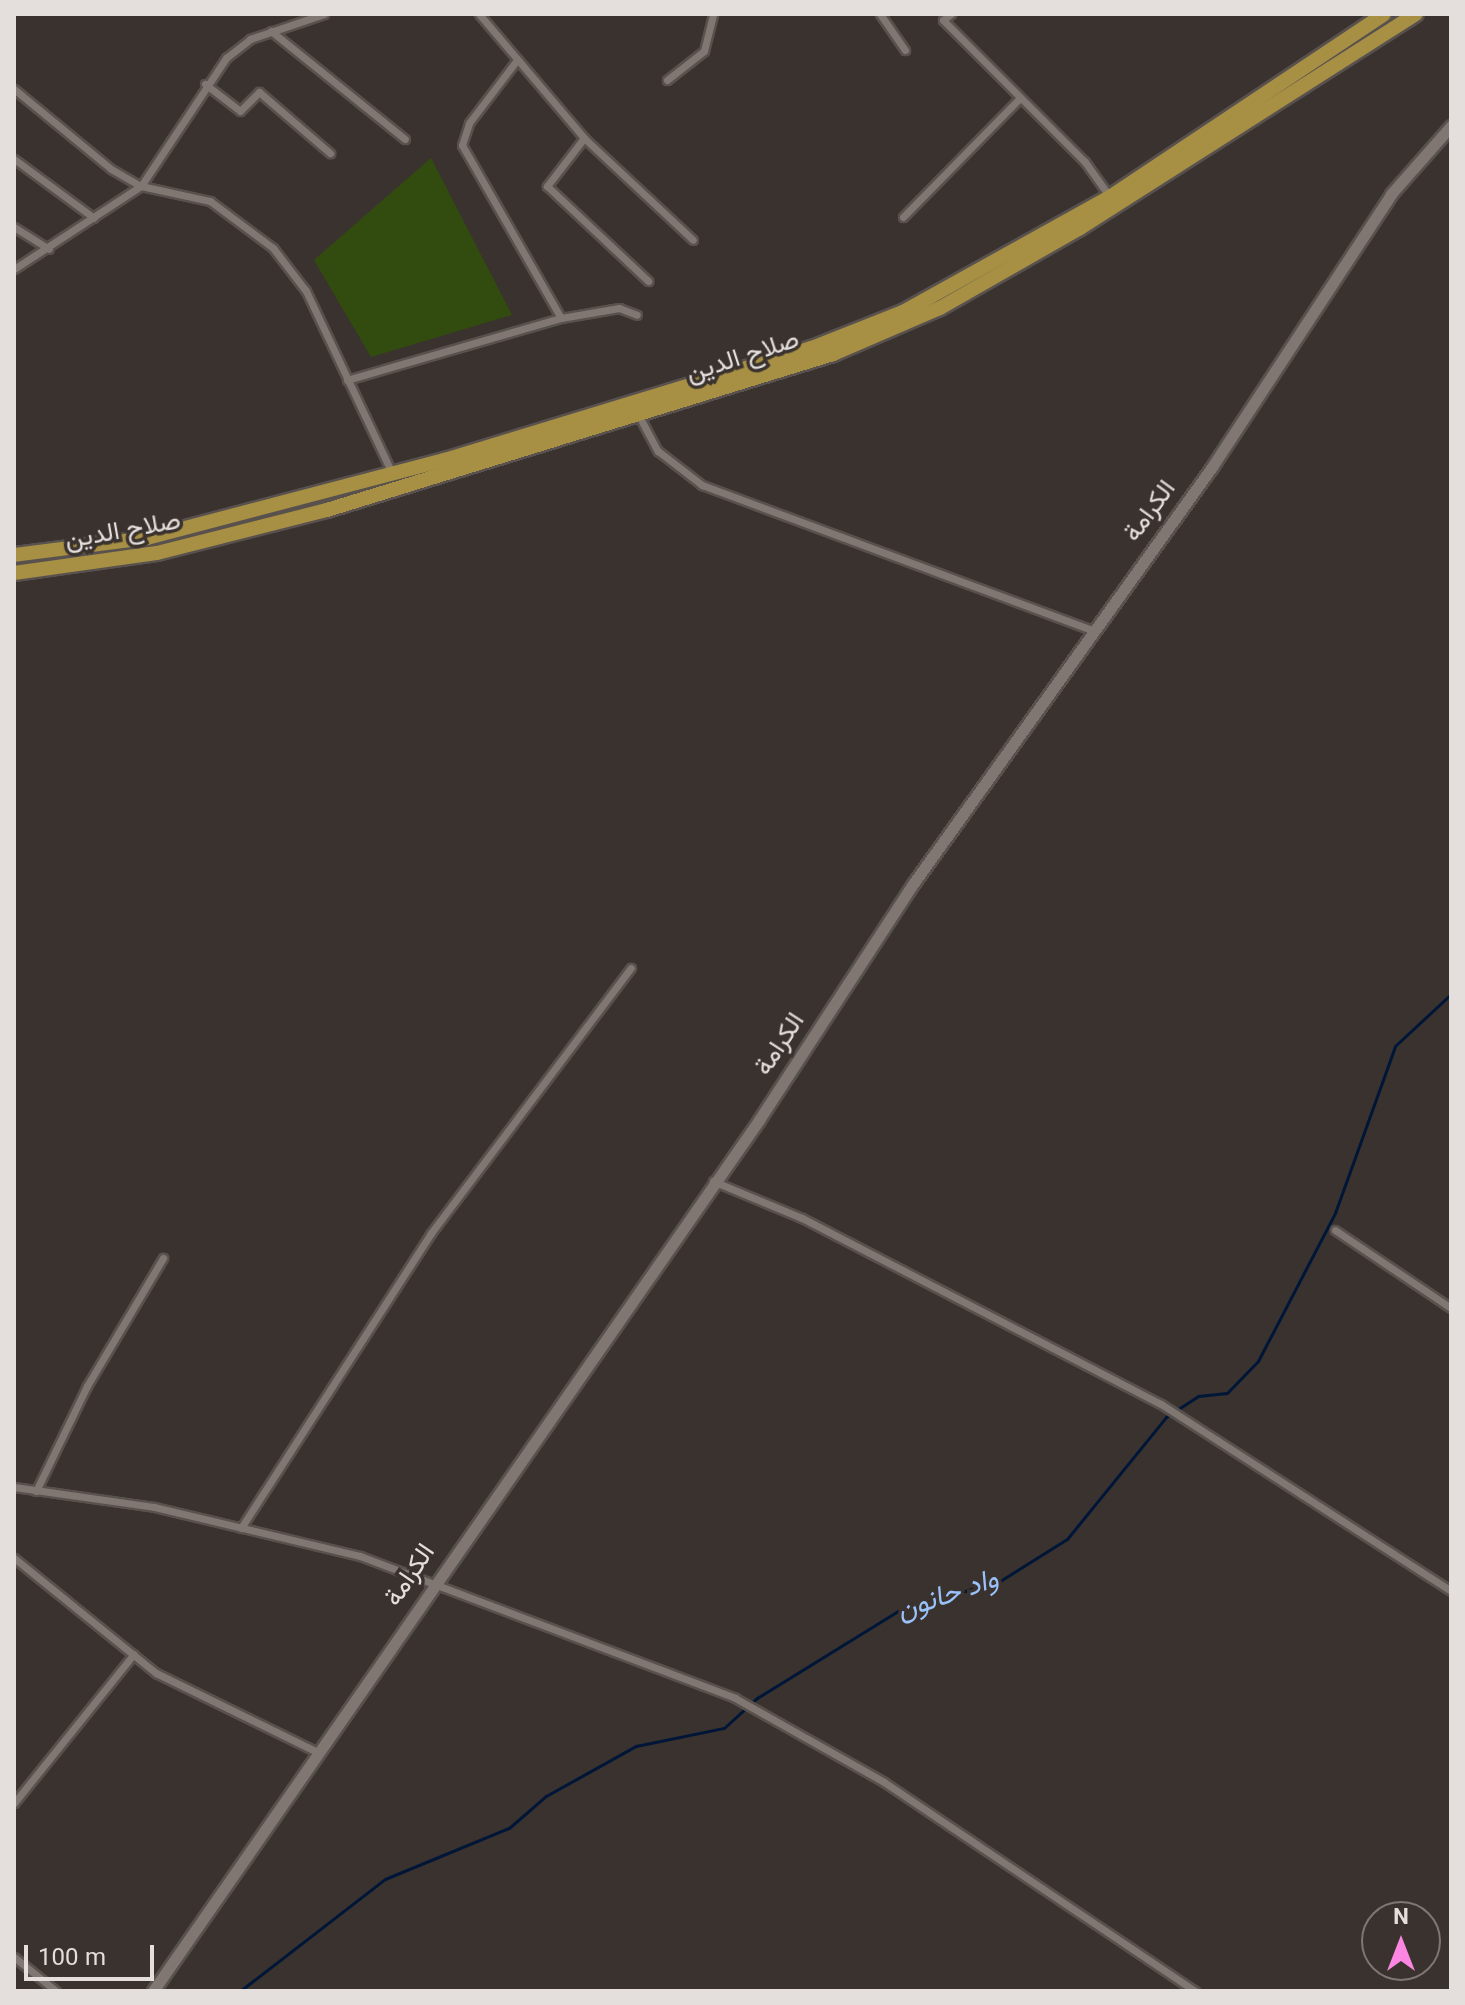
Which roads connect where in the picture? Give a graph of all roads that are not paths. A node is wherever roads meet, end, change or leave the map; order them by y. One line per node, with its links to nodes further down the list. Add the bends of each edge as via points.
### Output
1 (324, 14): 8 (street)
2 (479, 14): 10 (street)
3 (713, 14): 11 (street, via 704,51)
4 (880, 14): 9 (street)
5 (951, 14): 14 (street, via 943,20)
6 (1384, 14): 21 (highway, صلاح الدين)
7 (1416, 14): 32 (highway, صلاح الدين, via 940,308 833,354)
8 (271, 31): 12 (street, via 226,58); 17 (street)
9 (905, 50)
10 (517, 60): 16 (street); 30 (street, via 469,123 462,145)
11 (667, 80)
12 (205, 84): 18 (street, via 240,111 259,92); 20 (street)
13 (14, 89): 20 (street, via 93,158)
14 (1019, 99): 21 (street); 22 (street)
15 (1451, 126): 36 (main road, الكرامة, via 1391,194 1212,467)
16 (584, 138): 25 (street); 28 (street, via 547,186)
17 (405, 139)
18 (330, 153)
19 (14, 159): 23 (street)
20 (141, 186): 23 (street); 31 (street, via 210,201 273,248 306,291)
21 (1110, 197): 33 (highway, صلاح الدين, via 982,274 812,348)
22 (903, 217)
23 (94, 218): 26 (street)
24 (14, 227): 26 (street)
25 (693, 240)
26 (49, 249): 27 (street)
27 (14, 269)
28 (648, 281)
29 (637, 315): 30 (street, via 619,308)
30 (561, 318): 31 (street)
31 (347, 380): 33 (street)
32 (639, 416): 35 (highway, صلاح الدين, via 267,526 101,564); 36 (street, via 658,451 702,485)
33 (393, 474): 34 (highway, صلاح الدين, via 147,538)
34 (14, 555)
35 (14, 573)
36 (1091, 630): 38 (main road, الكرامة)
37 (631, 968): 44 (street, via 431,1233)
38 (713, 1181): 46 (main road, الكرامة); 47 (street, via 802,1218 1165,1407)
39 (1335, 1230): 41 (street)
40 (163, 1258): 43 (street, via 87,1386)
41 (1451, 1308)
42 (14, 1487): 43 (street)
43 (36, 1491): 44 (street)
44 (241, 1528): 46 (street)
45 (14, 1558): 48 (street)
46 (434, 1582): 49 (main road, الكرامة); 54 (street, via 741,1701 884,1782)
47 (1451, 1591)
48 (134, 1654): 49 (street, via 156,1673); 50 (street)
49 (317, 1752): 53 (main road, الكرامة)
50 (14, 1803)
51 (14, 1957): 52 (street)
52 (56, 1991)
53 (153, 1991)
54 (1195, 1991)

